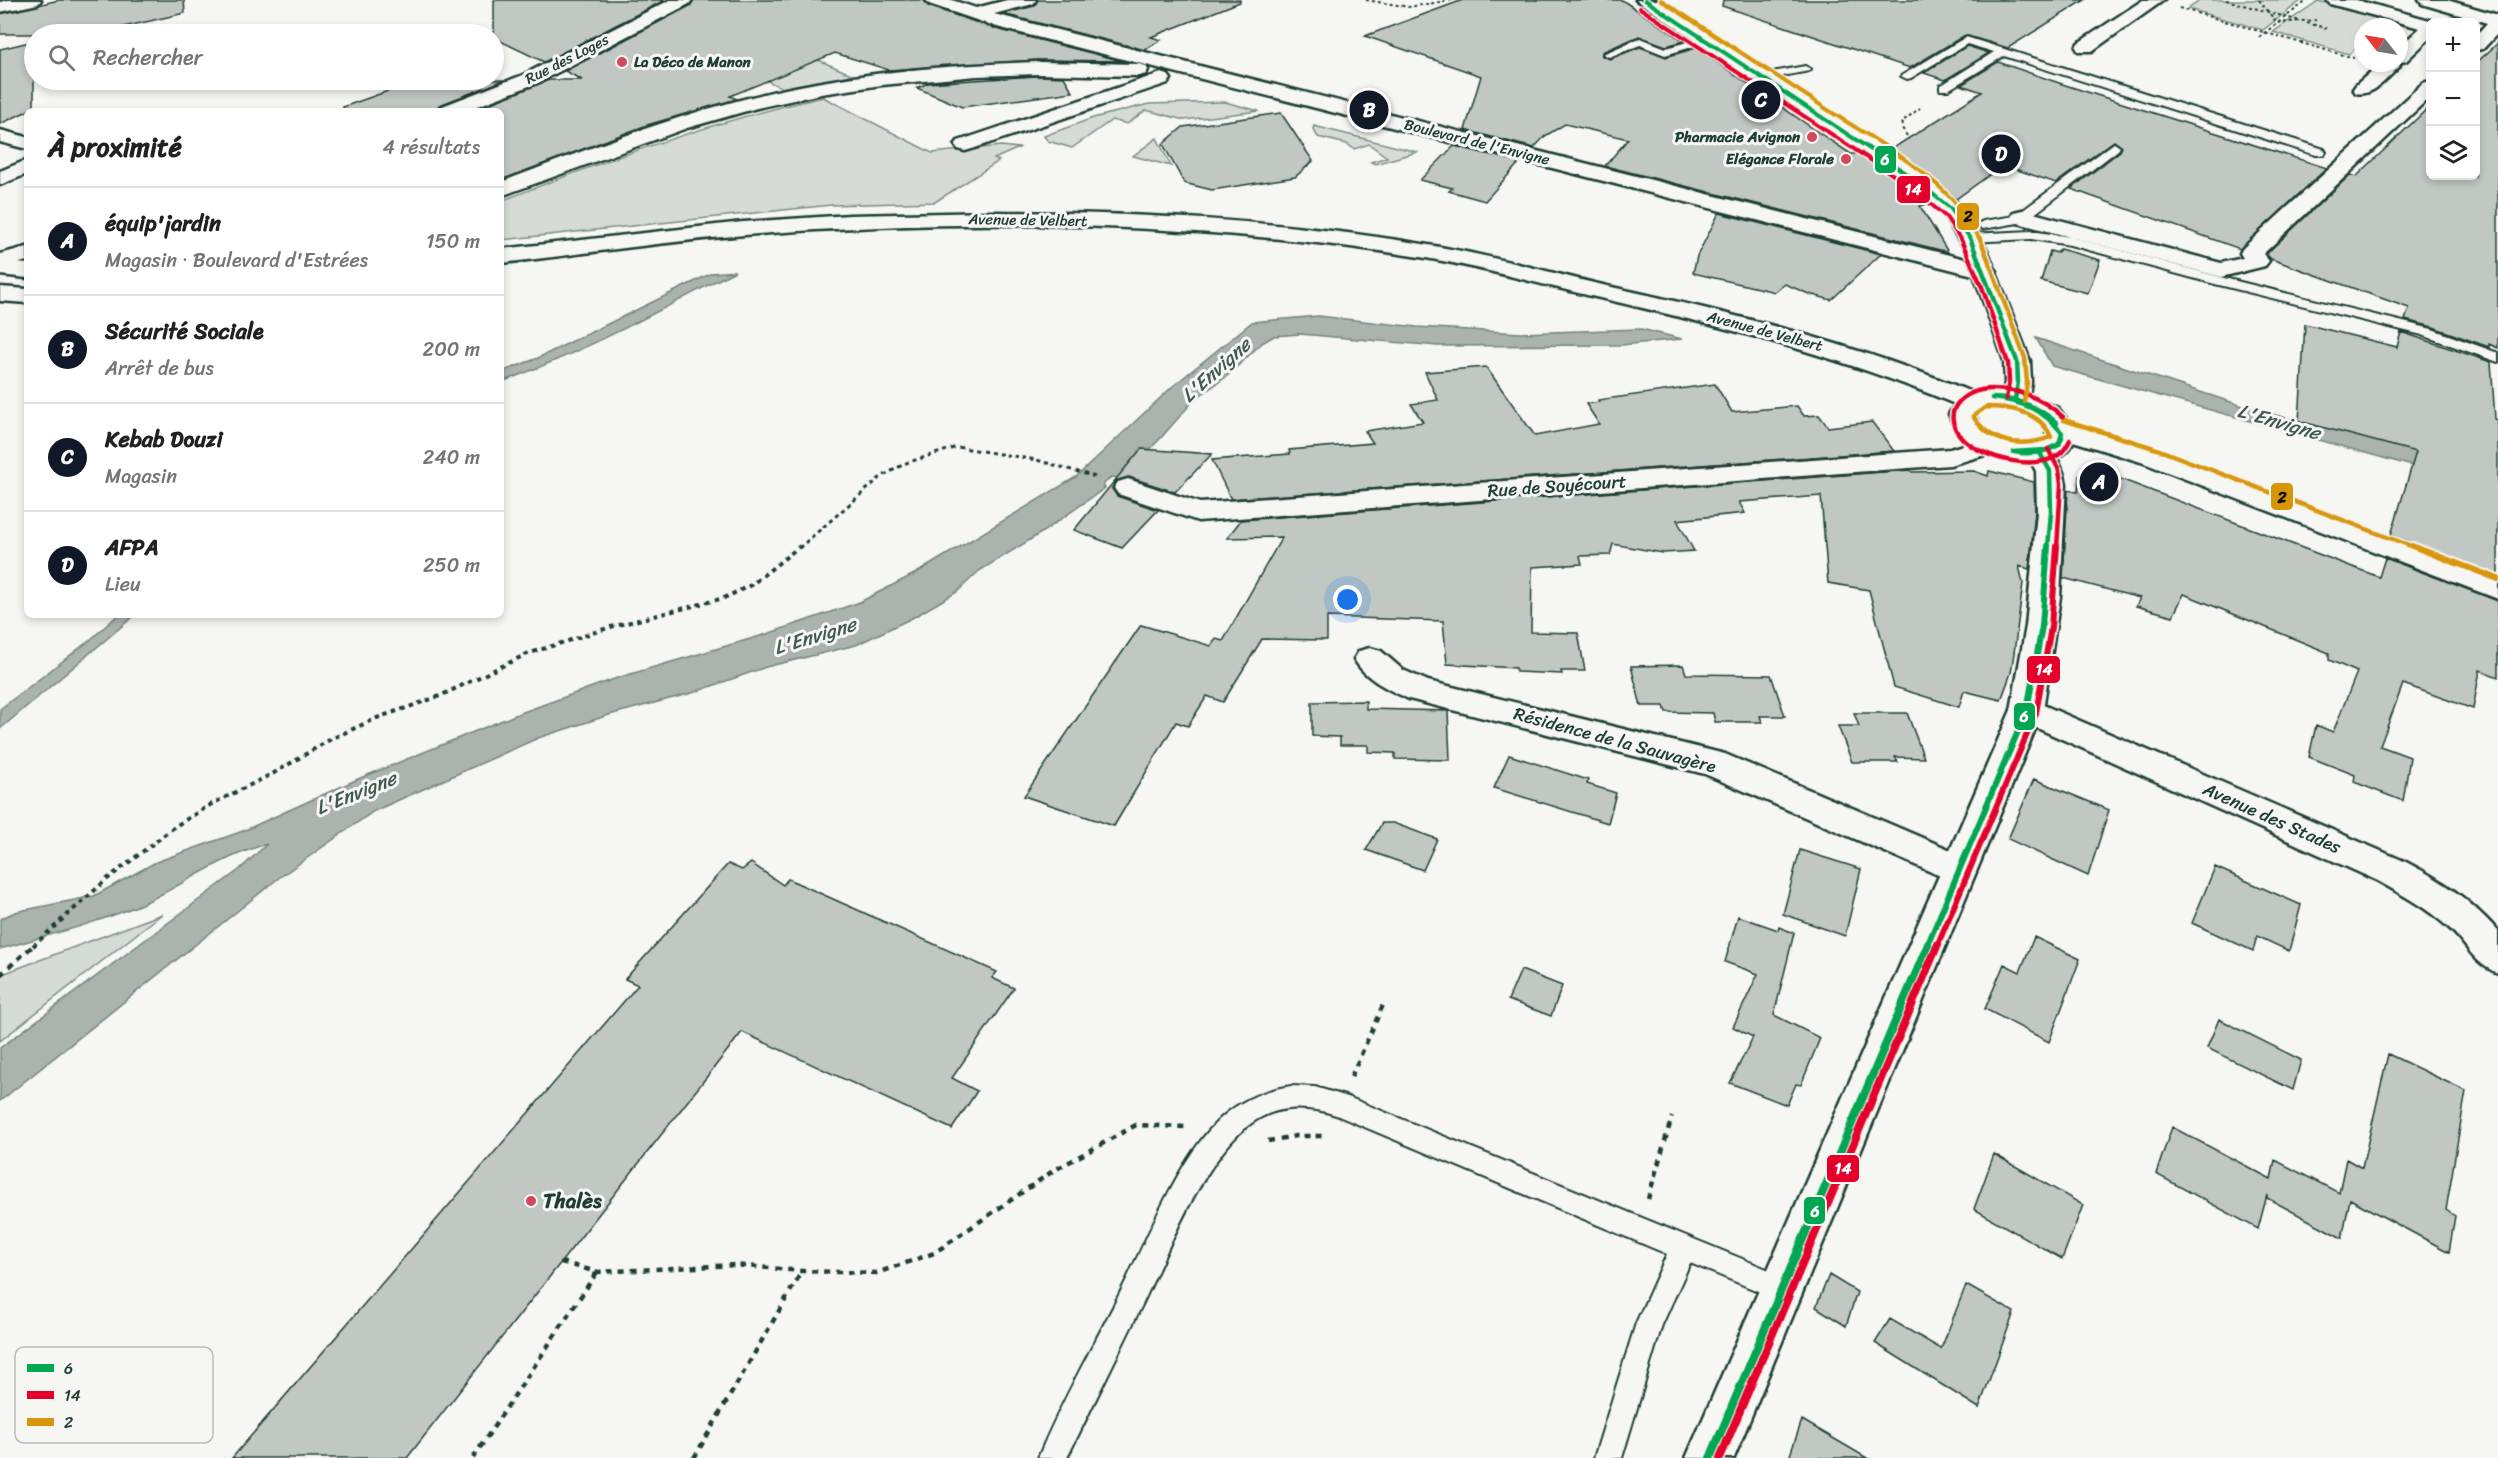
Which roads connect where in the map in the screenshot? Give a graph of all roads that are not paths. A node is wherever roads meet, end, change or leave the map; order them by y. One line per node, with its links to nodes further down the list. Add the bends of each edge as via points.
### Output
1 (32, 0): 9 (street)
2 (683, 0): 27 (street, Rue des Loges)
3 (935, 0): 10 (street, Boulevard de l'Envigne)
4 (1027, 0): 10 (street)
5 (1645, 0): 14 (street)
6 (2336, 0): 12 (street)
7 (2428, 0): 11 (street)
8 (2154, 1): 16 (street)
9 (0, 6)
10 (975, 14): 21 (street, Boulevard de l'Envigne)
11 (2498, 22): 15 (street)
12 (2426, 26)
13 (2426, 31): 17 (street)
14 (1705, 40): 19 (lane, via 1665,52 1640,41); 24 (street)
15 (2480, 40)
16 (2085, 47)
17 (2408, 48)
18 (2002, 52): 23 (lane, via 1966,40); 25 (lane); 35 (lane)
19 (1609, 54)
20 (1805, 69): 24 (lane)
21 (1191, 70): 33 (street); 38 (street, via 993,69 924,74 801,92 660,130); 46 (street, Boulevard de l'Envigne)
22 (2382, 72): 26 (street)
23 (1907, 76)
24 (1761, 77): 40 (street, via 1912,177 1937,196)
25 (1944, 88)
26 (2363, 88)
27 (504, 89)
28 (502, 90): 30 (street, Rue des Loges)
29 (2426, 91): 39 (street, via 2251,253 2257,261 2221,270)
30 (455, 108)
31 (0, 136): 32 (street)
32 (24, 142)
33 (965, 145)
34 (2114, 147): 39 (lane)
35 (2320, 152)
36 (24, 167): 37 (street)
37 (0, 179)
38 (504, 189)
39 (2022, 217): 40 (lane)
40 (1966, 231): 46 (street); 51 (lane, via 2072,241 2427,332)
41 (24, 255): 43 (street)
42 (504, 256): 48 (street, Avenue de Velbert, via 775,226 985,218 1130,222 1352,241 1455,256)
43 (0, 261)
44 (0, 268): 45 (street)
45 (24, 271)
46 (1985, 271): 52 (street, via 2017,361)
47 (504, 277): 48 (street, Avenue de Velbert, via 699,252 983,237 1238,247)
48 (1551, 280): 53 (street, Avenue de Velbert, via 1822,346)
49 (0, 294): 50 (street)
50 (24, 296)
51 (2498, 358)
52 (2015, 400): 53 (street); 54 (street, via 2044,411)
53 (1973, 402): 55 (street, via 1962,414 1963,422 1972,434)
54 (2061, 429): 56 (street, via 2059,444); 58 (street, via 2151,456)
55 (1989, 445): 56 (street, via 2005,451); 57 (street, Rue de Soyécourt, via 1950,457 1198,512)
56 (2040, 453): 60 (street, via 2052,484 2048,569 2038,660)
57 (1128, 488)
58 (2498, 589)
59 (1370, 659): 61 (street, Résidence de la Sauvagère, via 1392,678 1420,690 1713,763)
60 (2027, 710): 61 (street); 62 (street, Avenue des Stades, via 2391,871 2428,891 2463,917)
61 (1959, 869): 64 (street)
62 (2498, 957)
63 (1684, 1247): 64 (lane); 65 (lane, via 1339,1105 1317,1097 1279,1098 1243,1114 1220,1138 1194,1176); 66 (lane, via 1649,1323)
64 (1782, 1288): 67 (street)
65 (1053, 1458)
66 (1608, 1458)
67 (1710, 1458)

